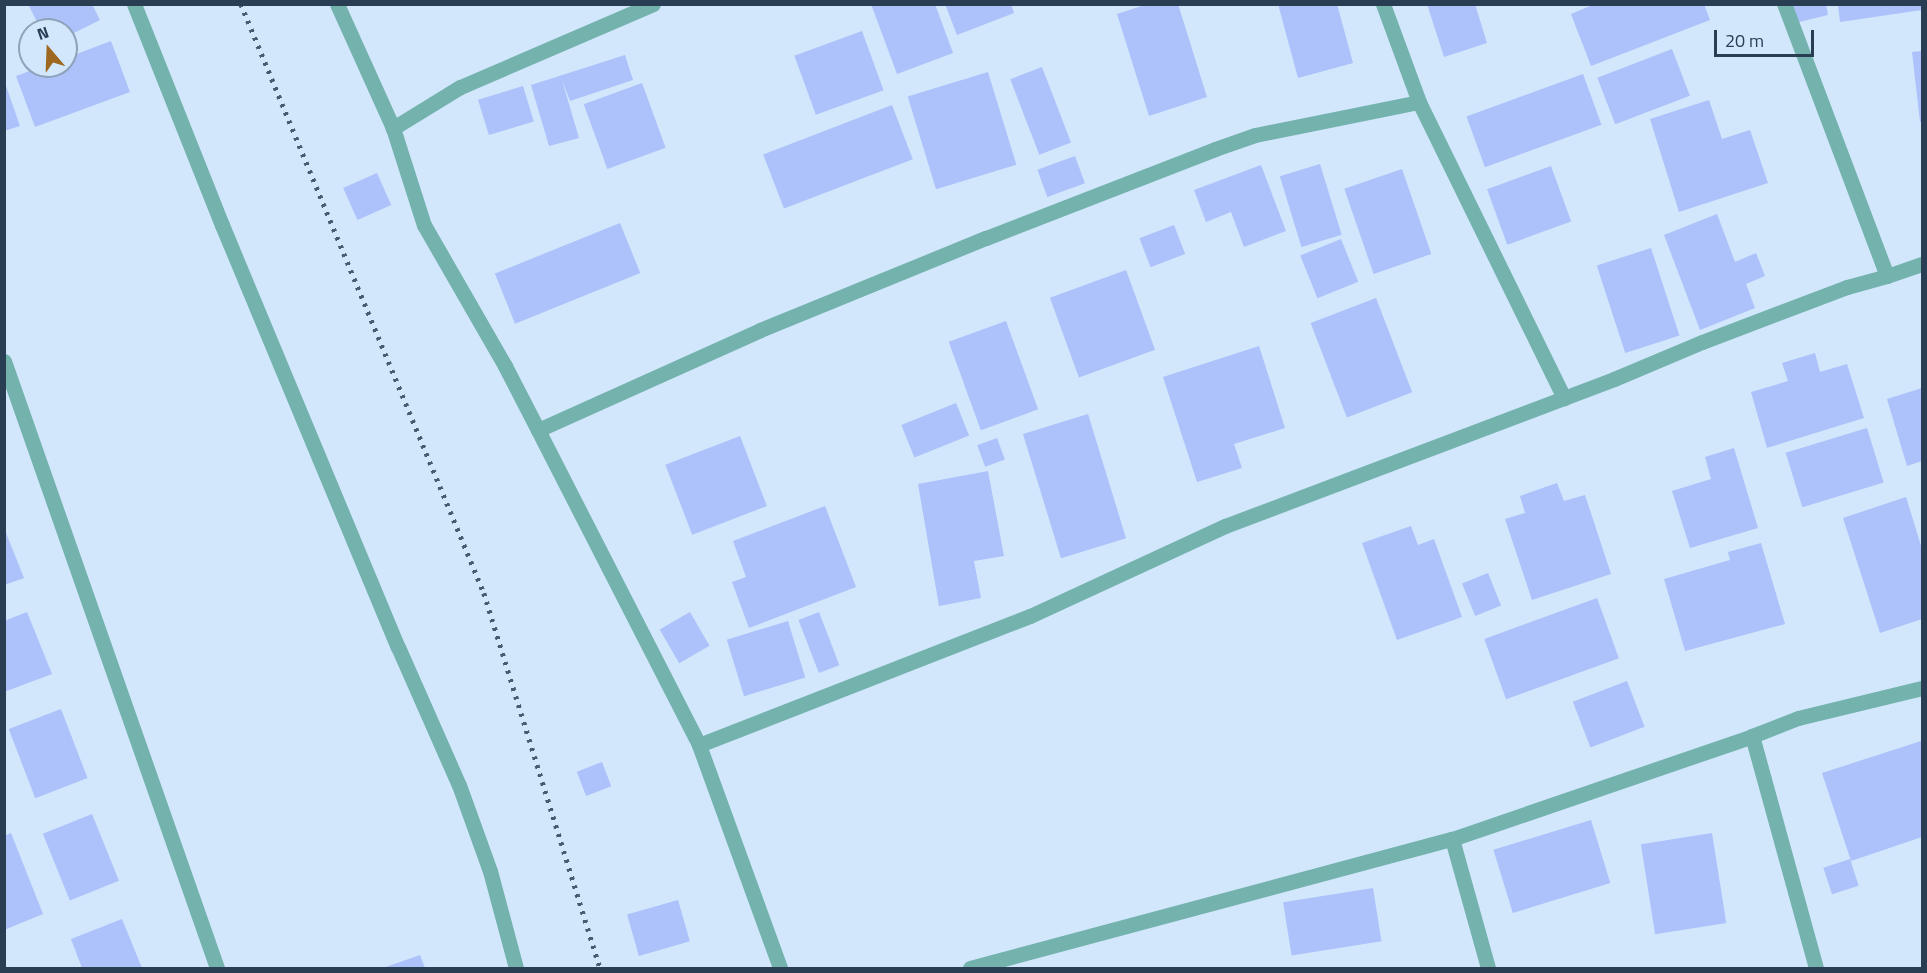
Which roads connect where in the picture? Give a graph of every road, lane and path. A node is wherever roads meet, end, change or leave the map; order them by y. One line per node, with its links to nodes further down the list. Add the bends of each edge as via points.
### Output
1 (134, 4): 18 (street, via 267,333 459,785 490,871)
2 (337, 4): 7 (street)
3 (653, 4): 7 (street, via 460,87)
4 (1383, 4): 6 (street)
5 (1784, 4): 9 (street)
6 (1419, 102): 11 (street); 12 (street, via 1255,135 1215,149 771,326)
7 (393, 128): 12 (street, via 424,225)
8 (1923, 264): 9 (street)
9 (1887, 276): 11 (street, via 1847,287)
10 (4, 361): 17 (street)
11 (1564, 398): 15 (street, via 1225,526 1030,616)
12 (538, 430): 15 (street)
13 (1923, 688): 14 (street, via 1798,718)
14 (1752, 736): 16 (street); 22 (street)
15 (699, 745): 19 (street)
16 (1452, 839): 20 (street); 21 (street)
17 (217, 969)
18 (516, 969)
19 (780, 969)
20 (970, 969)
21 (1488, 969)
22 (1816, 969)

